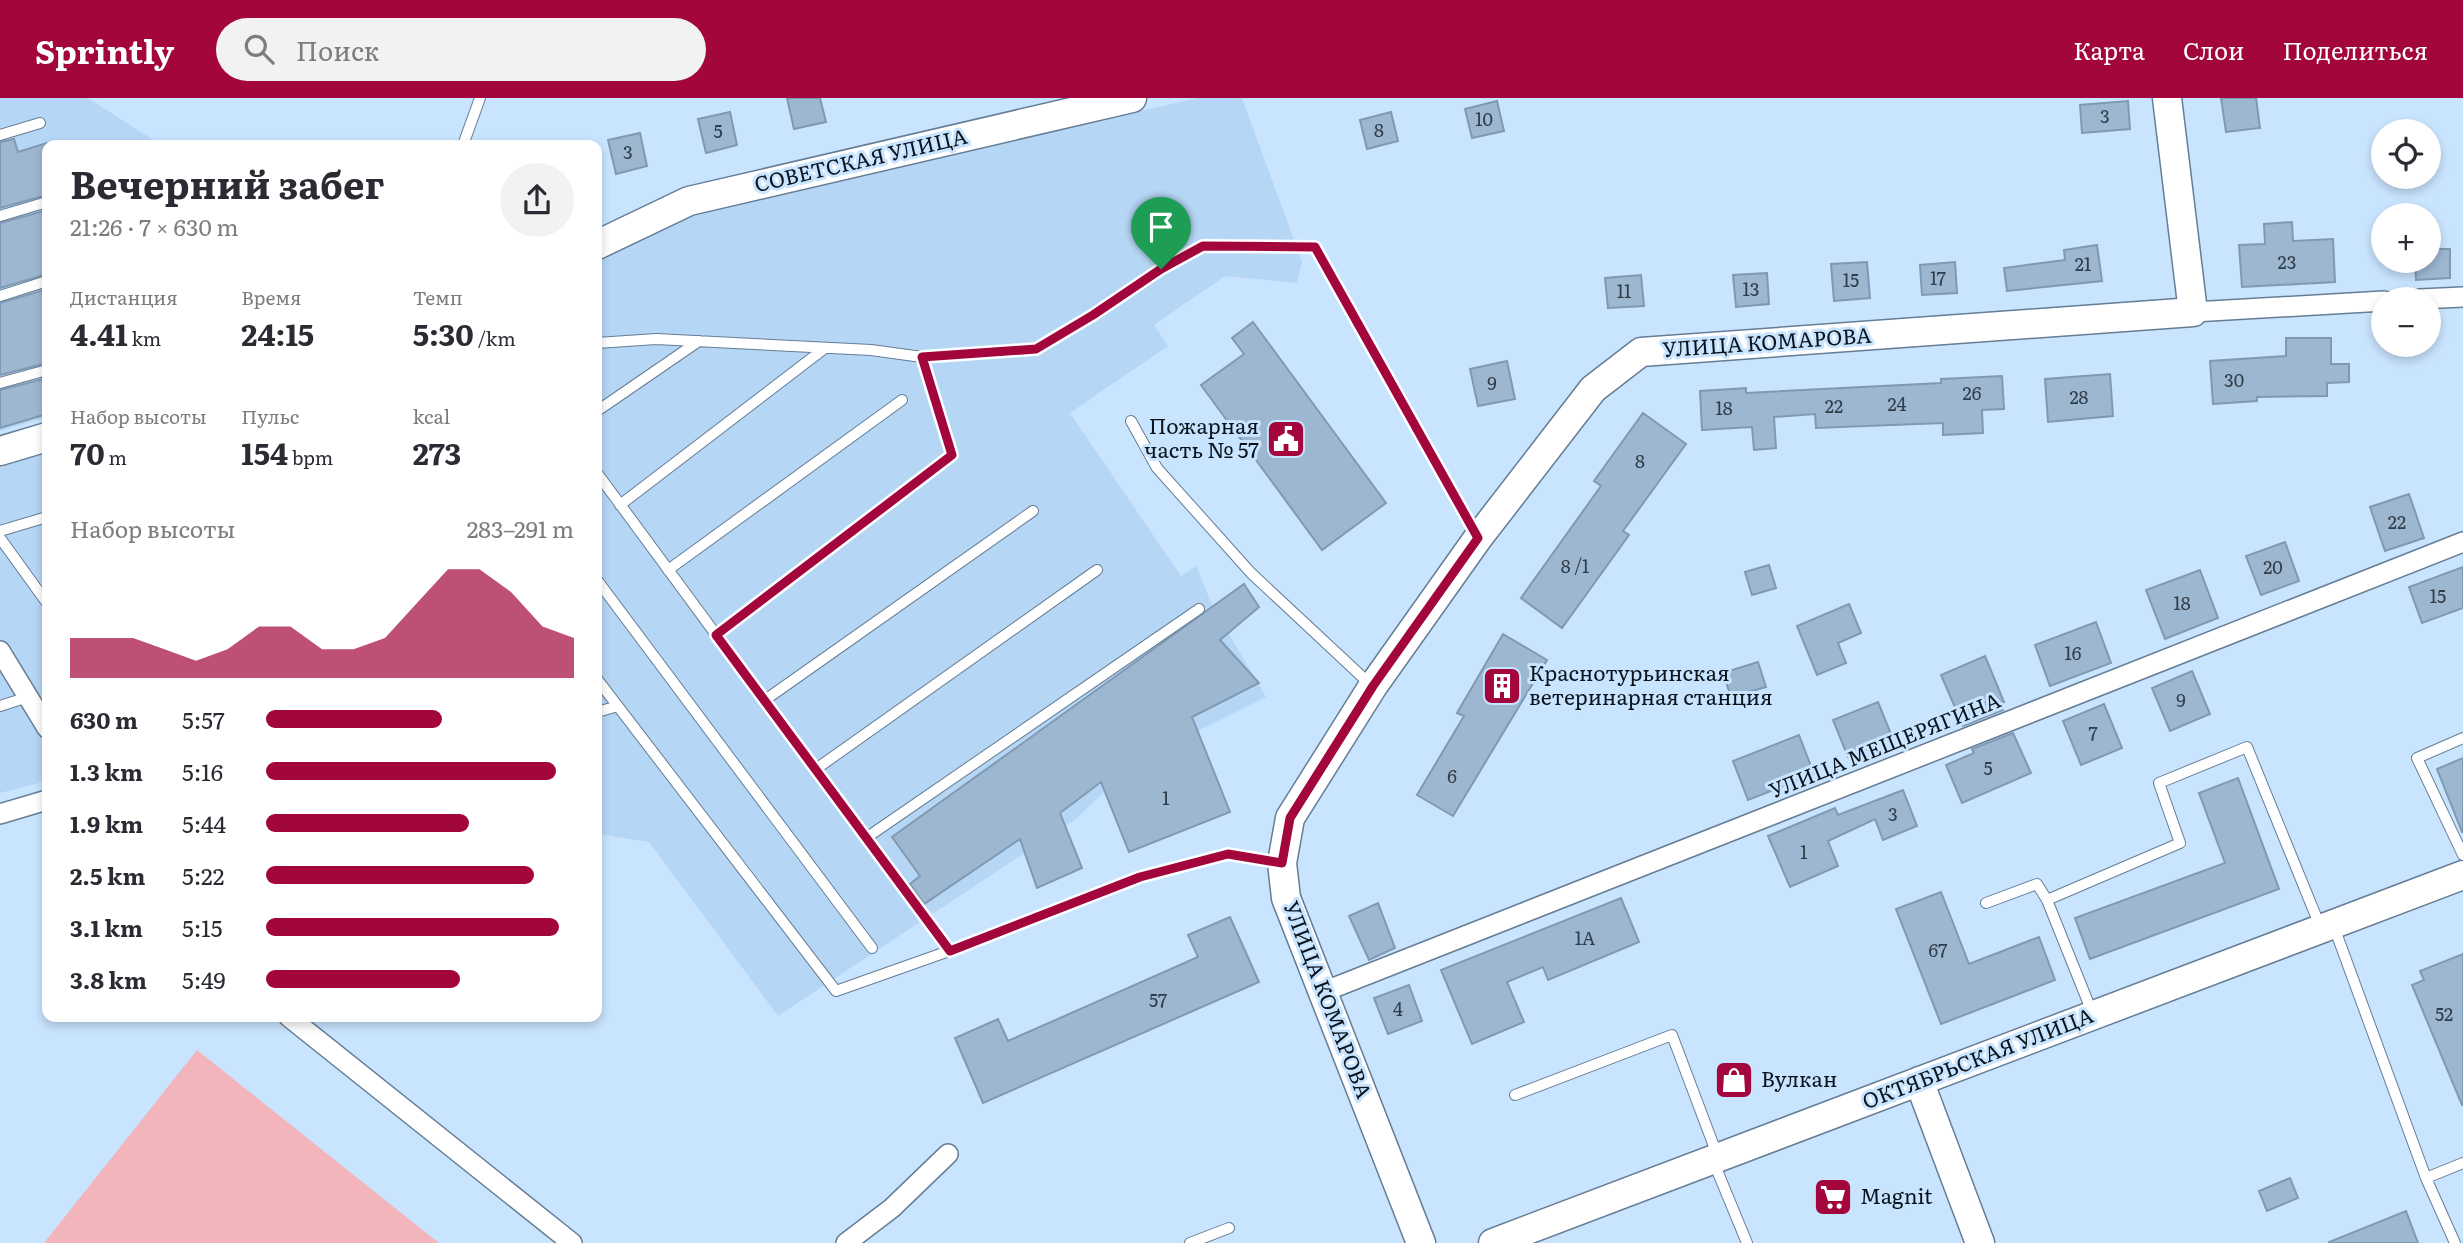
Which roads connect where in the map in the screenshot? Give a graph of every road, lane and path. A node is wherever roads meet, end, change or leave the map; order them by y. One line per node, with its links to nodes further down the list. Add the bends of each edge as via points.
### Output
1 (480, 98): 6 (lane)
2 (1132, 98): 9 (street, СОВЕТСКАЯ УЛИЦА, via 690,201)
3 (2168, 98): 15 (street)
4 (40, 123): 5 (lane)
5 (0, 135)
6 (465, 140)
7 (42, 203): 8 (lane)
8 (0, 216)
9 (602, 243)
10 (42, 283): 11 (lane)
11 (0, 296)
12 (2463, 297): 13 (street)
13 (2441, 298)
14 (2371, 302): 15 (street, УЛИЦА КОМАРОВА)
15 (2193, 312): 33 (street, УЛИЦА КОМАРОВА, via 1641,352 1593,389)
16 (699, 341): 17 (lane); 18 (lane); 23 (lane)
17 (602, 343)
18 (825, 348): 19 (lane); 28 (lane)
19 (922, 357): 33 (lane, via 1036,349 1203,246 1315,247); 40 (lane, via 952,455)
20 (42, 371): 21 (lane)
21 (0, 383)
22 (902, 400): 35 (lane)
23 (602, 408)
24 (1131, 421): 43 (lane, via 1157,468 1251,573)
25 (42, 438): 26 (street)
26 (0, 451)
27 (602, 480): 28 (lane)
28 (620, 505): 35 (lane)
29 (1032, 511): 45 (lane)
30 (42, 518): 31 (lane)
31 (0, 531)
32 (0, 538): 38 (lane)
33 (1478, 538): 43 (street, УЛИЦА КОМАРОВА)
34 (2463, 542): 63 (street, УЛИЦА МЕЩЕРЯГИНА)
35 (668, 570): 40 (lane)
36 (1097, 570): 51 (lane)
37 (602, 587): 61 (lane)
38 (42, 596)
39 (1199, 609): 54 (lane)
40 (716, 635): 45 (lane)
41 (0, 651): 44 (street)
42 (602, 685): 47 (lane)
43 (1373, 686): 56 (street, УЛИЦА КОМАРОВА, via 1290,818)
44 (27, 697): 46 (lane); 49 (street)
45 (765, 701): 51 (lane)
46 (0, 706)
47 (618, 706): 48 (lane); 62 (lane, via 836,990)
48 (602, 711)
49 (42, 721)
50 (2463, 738): 55 (lane, via 2417,758)
51 (816, 769): 54 (lane)
52 (42, 801): 53 (street)
53 (0, 814)
54 (866, 838): 62 (lane)
55 (2463, 855)
56 (1282, 863): 62 (lane, via 1228,854 1140,877); 63 (street, УЛИЦА КОМАРОВА, via 1286,898)
57 (2463, 875): 60 (street, ОКТЯБРЬСКАЯ УЛИЦА)
58 (2047, 900): 59 (lane, via 2037,884); 60 (lane, via 2180,843 2159,783 2247,747); 64 (lane)
59 (1986, 903)
60 (2327, 926): 64 (street, ОКТЯБРЬСКАЯ УЛИЦА); 71 (lane)
61 (872, 948)
62 (950, 951)
63 (1323, 992): 76 (street, УЛИЦА КОМАРОВА)
64 (2093, 1015): 66 (street, ОКТЯБРЬСКАЯ УЛИЦА)
65 (295, 1022): 73 (street)
66 (1919, 1081): 69 (street, ОКТЯБРЬСКАЯ УЛИЦА); 79 (street)
67 (1515, 1095): 69 (lane, via 1672,1035)
68 (948, 1154): 74 (street, via 892,1208)
69 (1715, 1159): 77 (street, ОКТЯБРЬСКАЯ УЛИЦА); 78 (lane)
70 (2463, 1163): 71 (lane)
71 (2426, 1178): 80 (lane)
72 (1229, 1228): 75 (lane)
73 (572, 1243)
74 (846, 1243)
75 (1190, 1243)
76 (1421, 1243)
77 (1493, 1243)
78 (1747, 1243)
79 (1980, 1243)
80 (2455, 1243)

